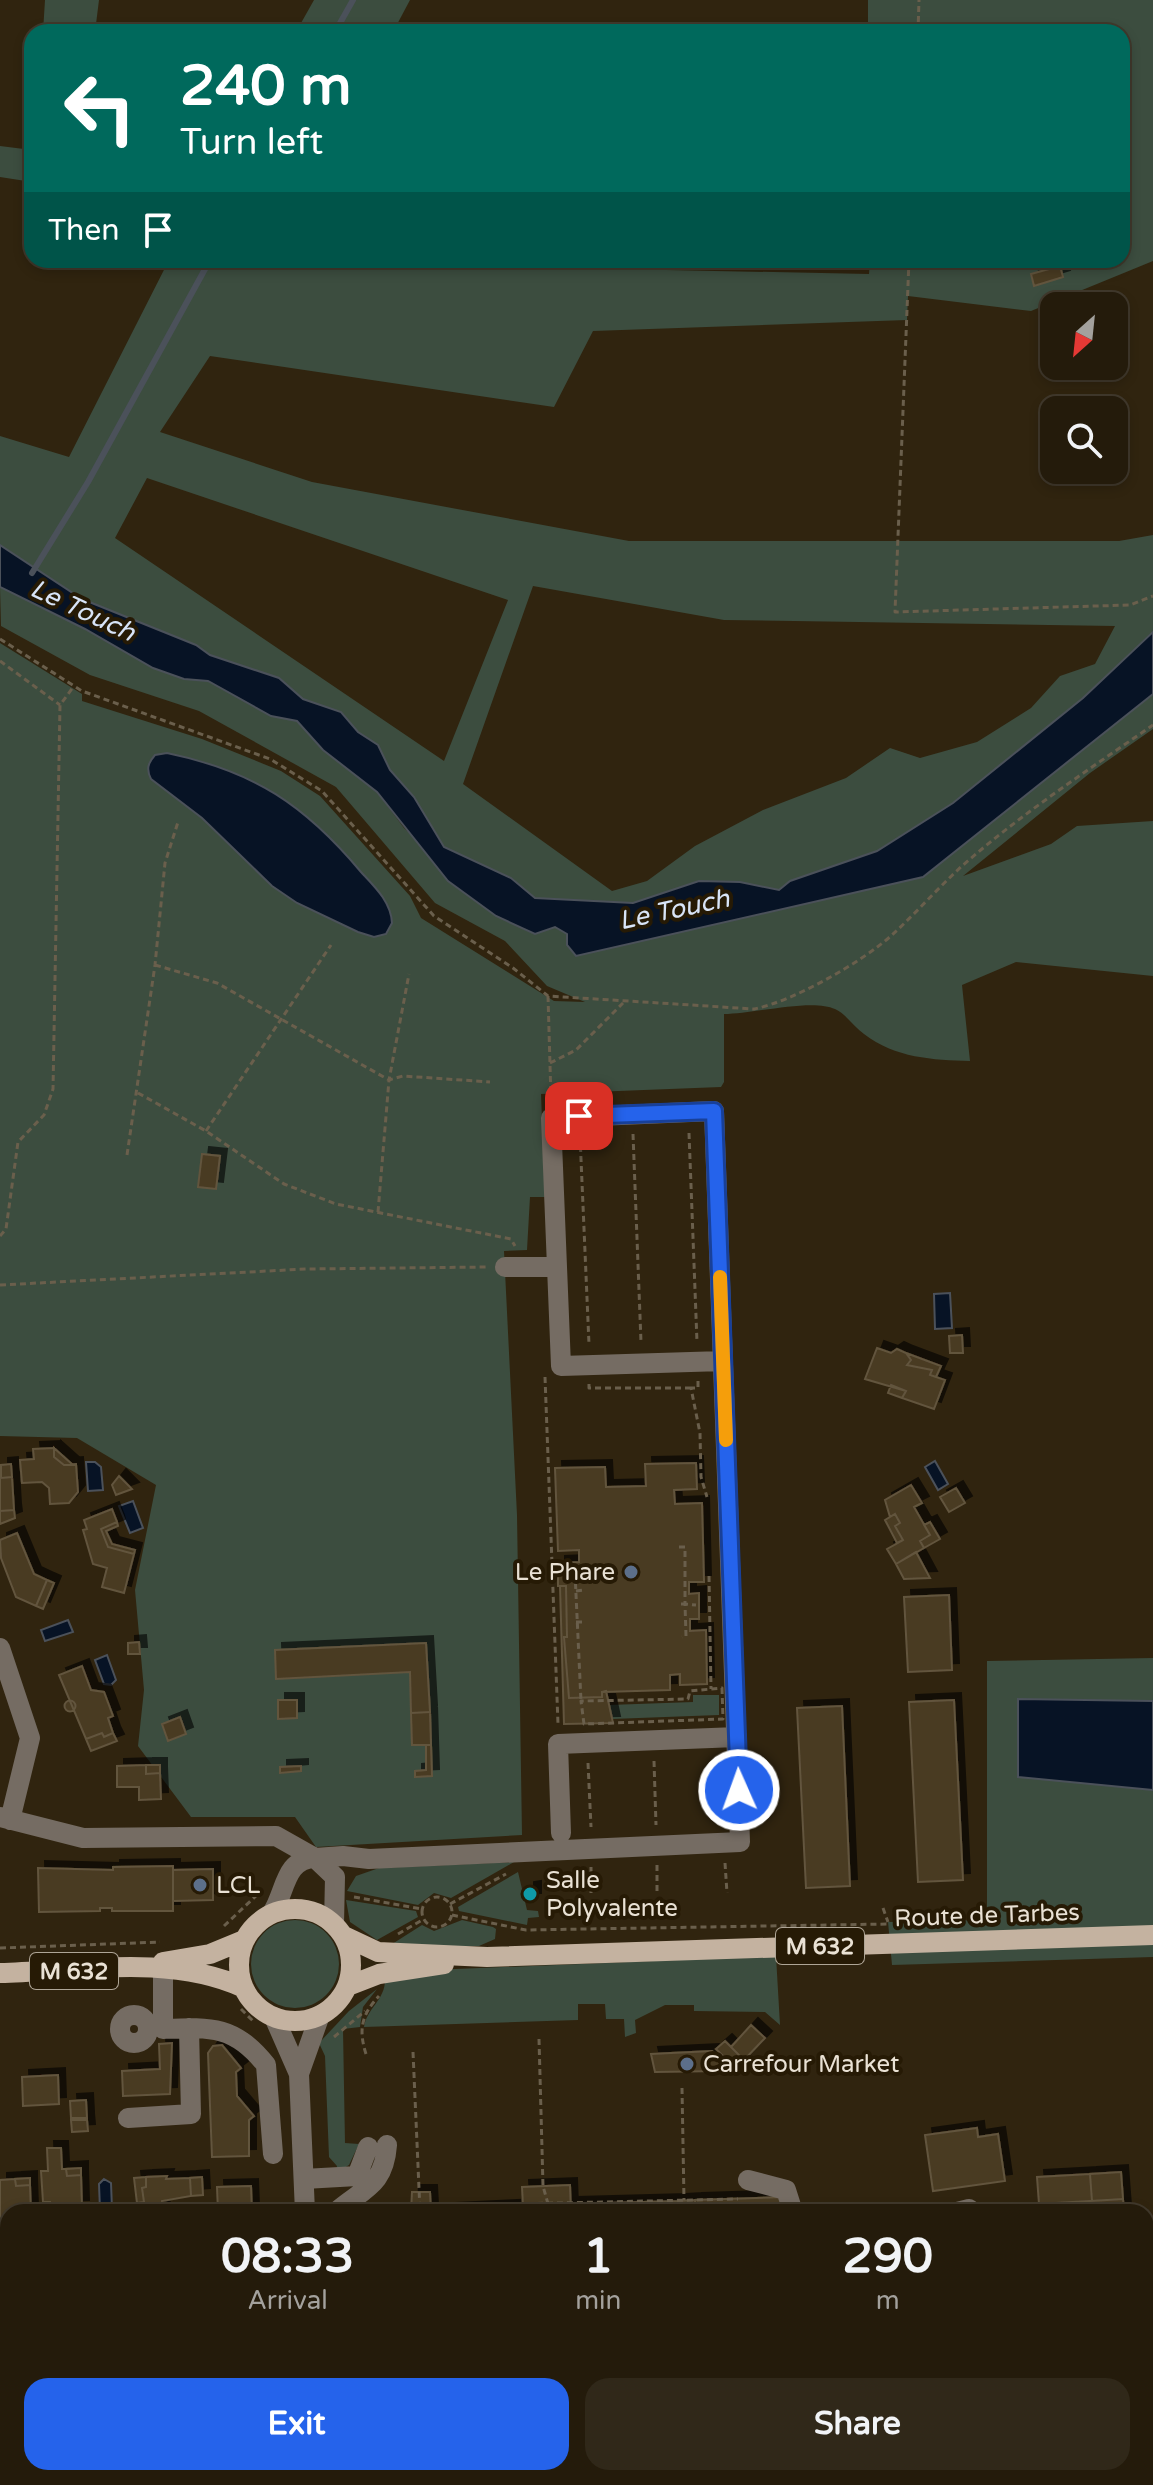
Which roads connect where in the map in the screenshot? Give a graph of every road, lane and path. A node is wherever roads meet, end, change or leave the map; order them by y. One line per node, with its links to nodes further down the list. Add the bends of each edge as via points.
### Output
1 (919, 0): 2 (path)
2 (918, 24)
3 (909, 268): 4 (path, via 895,612 1130,605)
4 (1153, 596)
5 (0, 639): 7 (path)
6 (0, 661): 8 (path)
7 (74, 686): 8 (path); 14 (path, via 270,759 322,791 434,916)
8 (60, 705): 28 (path, via 53,1089 44,1115 18,1142 6,1229)
9 (1153, 725): 15 (path, via 963,866 890,937 819,983 775,1005 754,1009)
10 (178, 822): 12 (path, via 165,863)
11 (331, 945): 16 (path)
12 (155, 965): 16 (path, via 217,983); 20 (path)
13 (409, 974): 18 (path)
14 (548, 996): 15 (path); 17 (path)
15 (623, 1003): 17 (path, via 576,1050)
16 (281, 1018): 18 (path); 25 (path)
17 (549, 1063): 21 (path)
18 (389, 1080): 19 (path, via 403,1076); 27 (path)
19 (490, 1082)
20 (138, 1093): 25 (path); 26 (path)
21 (551, 1093)
22 (688, 1112): 23 (street); 32 (street, via 714,1111); 33 (path)
23 (632, 1114): 24 (street); 34 (path)
24 (579, 1116): 30 (street, via 551,1118); 35 (path)
25 (206, 1131): 27 (path, via 284,1184)
26 (127, 1155)
27 (378, 1213): 29 (path, via 511,1239)
28 (0, 1236)
29 (513, 1261): 30 (street); 31 (path)
30 (557, 1267): 36 (street)
31 (0, 1285)
32 (723, 1361): 33 (street); 52 (street)
33 (698, 1362): 34 (street); 37 (path, via 698,1388 691,1388)
34 (642, 1364): 35 (street)
35 (589, 1365): 36 (street)
36 (561, 1366): 54 (path, via 545,1376)
37 (707, 1500)
38 (679, 1547): 43 (path, via 685,1547)
39 (709, 1563): 49 (path)
40 (575, 1573): 42 (path)
41 (584, 1590): 42 (path)
42 (576, 1591): 45 (path)
43 (683, 1604): 44 (path); 47 (path)
44 (696, 1605)
45 (576, 1622): 46 (path); 50 (path)
46 (586, 1622)
47 (682, 1637)
48 (0, 1648): 55 (street, via 30,1731)
49 (711, 1689): 50 (path, via 690,1691 688,1699); 51 (path, via 722,1688 723,1719)
50 (581, 1701): 51 (path)
51 (586, 1733): 53 (street); 54 (street); 59 (path)
52 (737, 1737): 53 (street); 58 (street, via 740,1842)
53 (653, 1740): 58 (path)
54 (558, 1744): 56 (street)
55 (5, 1819): 57 (street, via 83,1838)
56 (561, 1833)
57 (262, 1836): 61 (street, via 286,1840); 63 (street, via 284,1850)
58 (657, 1844): 59 (street); 66 (path)
59 (591, 1846): 60 (street); 67 (path)
60 (527, 1851): 62 (street); 68 (path, via 521,1866)
61 (315, 1858): 62 (street); 63 (street, via 300,1861); 64 (street, via 331,1870)
62 (369, 1859): 64 (street)
63 (289, 1871): 70 (street)
64 (336, 1887): 75 (street)
65 (259, 1893): 74 (path)
66 (657, 1895)
67 (591, 1897)
68 (450, 1904): 71 (path); 72 (path, via 440,1897 429,1899 422,1909)
69 (883, 1908): 73 (path)
70 (272, 1913): 75 (main road, via 301,1908 316,1912); 77 (main road)
71 (452, 1915): 72 (path, via 440,1927); 73 (path, via 526,1930)
72 (424, 1919): 78 (path)
73 (888, 1922): 80 (path)
74 (218, 1930)
75 (339, 1930): 82 (main road, Route de Tarbes / M 632, via 378,1952); 85 (main road, via 352,1961)
76 (1153, 1935): 80 (main road, Route de Tarbes / M 632)
77 (244, 1940): 83 (main road, M 632); 87 (main road, via 239,1964)
78 (386, 1940)
79 (162, 1941): 81 (path)
80 (891, 1944): 82 (main road, Route de Tarbes / M 632)
81 (0, 1948)
82 (487, 1957): 85 (main road, Route de Tarbes / M 632, via 379,1974)
83 (155, 1970): 84 (main road, M 632); 87 (main road, M 632, via 208,1975); 91 (street, via 156,2029)
84 (0, 1973)
85 (348, 1986): 89 (main road, via 337,2004)
86 (379, 1986): 88 (path, via 379,1996)
87 (244, 1988): 90 (main road)
88 (365, 2011): 93 (path); 95 (path)
89 (320, 2015): 90 (main road, via 297,2021); 96 (street)
90 (274, 2017): 96 (street)
91 (189, 2028): 98 (street, via 231,2033 261,2058 268,2072); 100 (street, via 191,2114)
92 (539, 2039): 109 (path, via 542,2180)
93 (330, 2044)
94 (413, 2052): 108 (path)
95 (366, 2054)
96 (299, 2074): 99 (street)
97 (682, 2088): 105 (path)
98 (271, 2114): 99 (street); 101 (street)
99 (301, 2115): 102 (street)
100 (128, 2118)
101 (273, 2154)
102 (304, 2179): 106 (street); 107 (street, via 357,2176 377,2146 386,2164 378,2180)
103 (748, 2180): 110 (street, via 786,2190)
104 (738, 2199): 105 (path)
105 (684, 2200): 109 (path)
106 (305, 2204)
107 (346, 2204)
108 (419, 2204): 109 (path)
109 (548, 2204)
110 (790, 2204)

